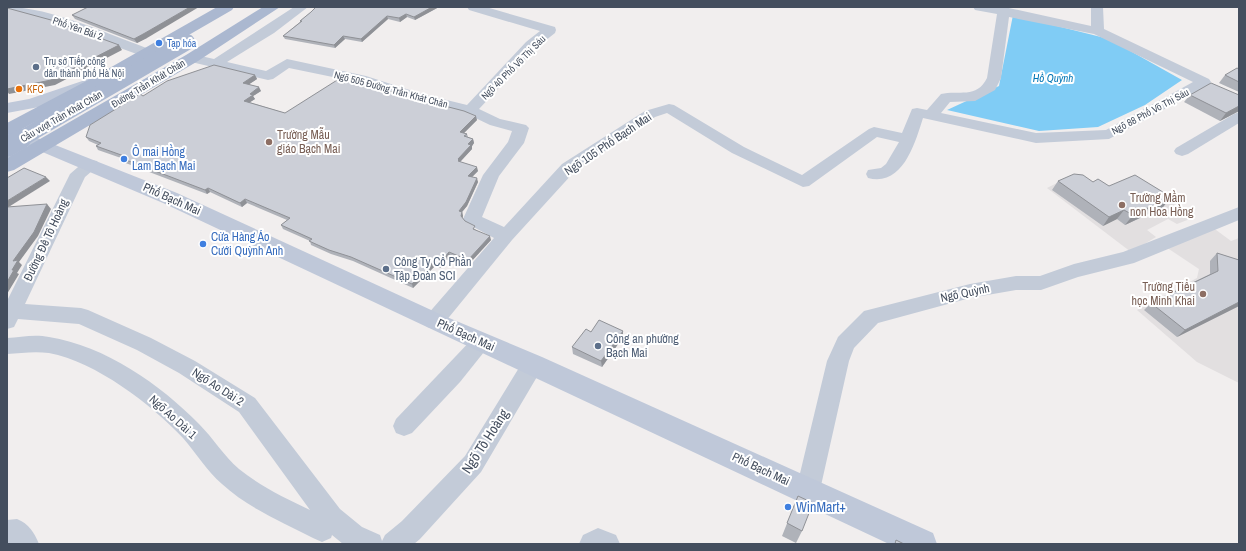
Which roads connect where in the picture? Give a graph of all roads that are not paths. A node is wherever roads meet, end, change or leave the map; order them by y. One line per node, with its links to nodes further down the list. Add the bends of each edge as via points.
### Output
1 (8, 7): 10 (street, Phố Yên Bái 2, via 59,21)
2 (273, 7): 11 (main road, Đường Trần Khát Chân)
3 (302, 7): 12 (street)
4 (473, 7): 16 (street, Ngõ 40 Phố Võ Thị Sáu, via 550,30 531,45)
5 (979, 7): 8 (street, Ngõ 88 Phố Võ Thị Sáu)
6 (1097, 7): 9 (street)
7 (240, 9): 10 (main road); 22 (main road, Cầu vượt Trần Khát Chân, bridge)
8 (1004, 11): 9 (street, Ngõ 88 Phố Võ Thị Sáu); 17 (street, via 991,86 970,98 946,97)
9 (1098, 31): 17 (street, Ngõ 88 Phố Võ Thị Sáu, via 1211,85 1109,134 1036,138)
10 (147, 53): 13 (main road, via 122,74 123,78 140,81); 14 (main road)
11 (192, 58): 12 (street, Ngõ 505 Đường Trần Khát Chân); 13 (main road, Đường Trần Khát Chân)
12 (216, 63): 16 (street, Ngõ 505 Đường Trần Khát Chân, via 268,76 287,63 361,79)
13 (163, 75): 21 (main road, Đường Trần Khát Chân)
14 (98, 81): 15 (main road, via 33,103); 19 (main road)
15 (7, 108)
16 (470, 110): 28 (street, Ngõ 505 Đường Trần Khát Chân, via 495,122 521,128 516,143 491,176 472,219)
17 (933, 116): 20 (street, Ngõ 88 Phố Võ Thị Sáu, via 912,110)
18 (1239, 117): 23 (street)
19 (7, 130): 21 (main road, Phố Bạch Mai)
20 (907, 139): 26 (street, Ngõ 88 Phố Võ Thị Sáu, via 896,162 887,172); 28 (street, Ngõ 105 Phố Bạch Mai, via 874,132 803,182 738,150 669,108 650,114 568,168)
21 (43, 145): 24 (main road, Phố Bạch Mai); 25 (main road, Đường Trần Khát Chân)
22 (7, 147)
23 (1182, 151)
24 (91, 165): 29 (street, Đường Đê Tô Hoàng, via 78,174); 30 (main road, Phố Bạch Mai, via 170,198)
25 (7, 166)
26 (874, 174)
27 (1239, 213): 35 (street, Ngõ Quỳnh, via 1127,258 1074,270 1041,283 1016,283 970,291 871,316 844,343)
28 (506, 236): 30 (street, Ngõ 105 Phố Bạch Mai)
29 (10, 316): 39 (street, Ngõ Ao Dài 2, via 81,316 144,344 187,367 247,405 331,518 353,536)
30 (434, 321): 31 (main road, Phố Bạch Mai)
31 (482, 342): 33 (main road, Phố Bạch Mai); 34 (street)
32 (7, 346): 36 (street, Ngõ Ao Dài 1, via 48,344 73,350 101,364 142,389 189,430 231,476 261,497)
33 (533, 364): 35 (main road, Phố Bạch Mai); 40 (street, Ngõ Tô Hoàng, via 473,464 411,530)
34 (404, 426)
35 (808, 490): 43 (main road, Phố Bạch Mai)
36 (322, 529)
37 (7, 533): 38 (street, via 17,532)
38 (26, 544)
39 (371, 544)
40 (394, 544)
41 (592, 544): 42 (street, via 598,541)
42 (607, 544)
43 (922, 544)

